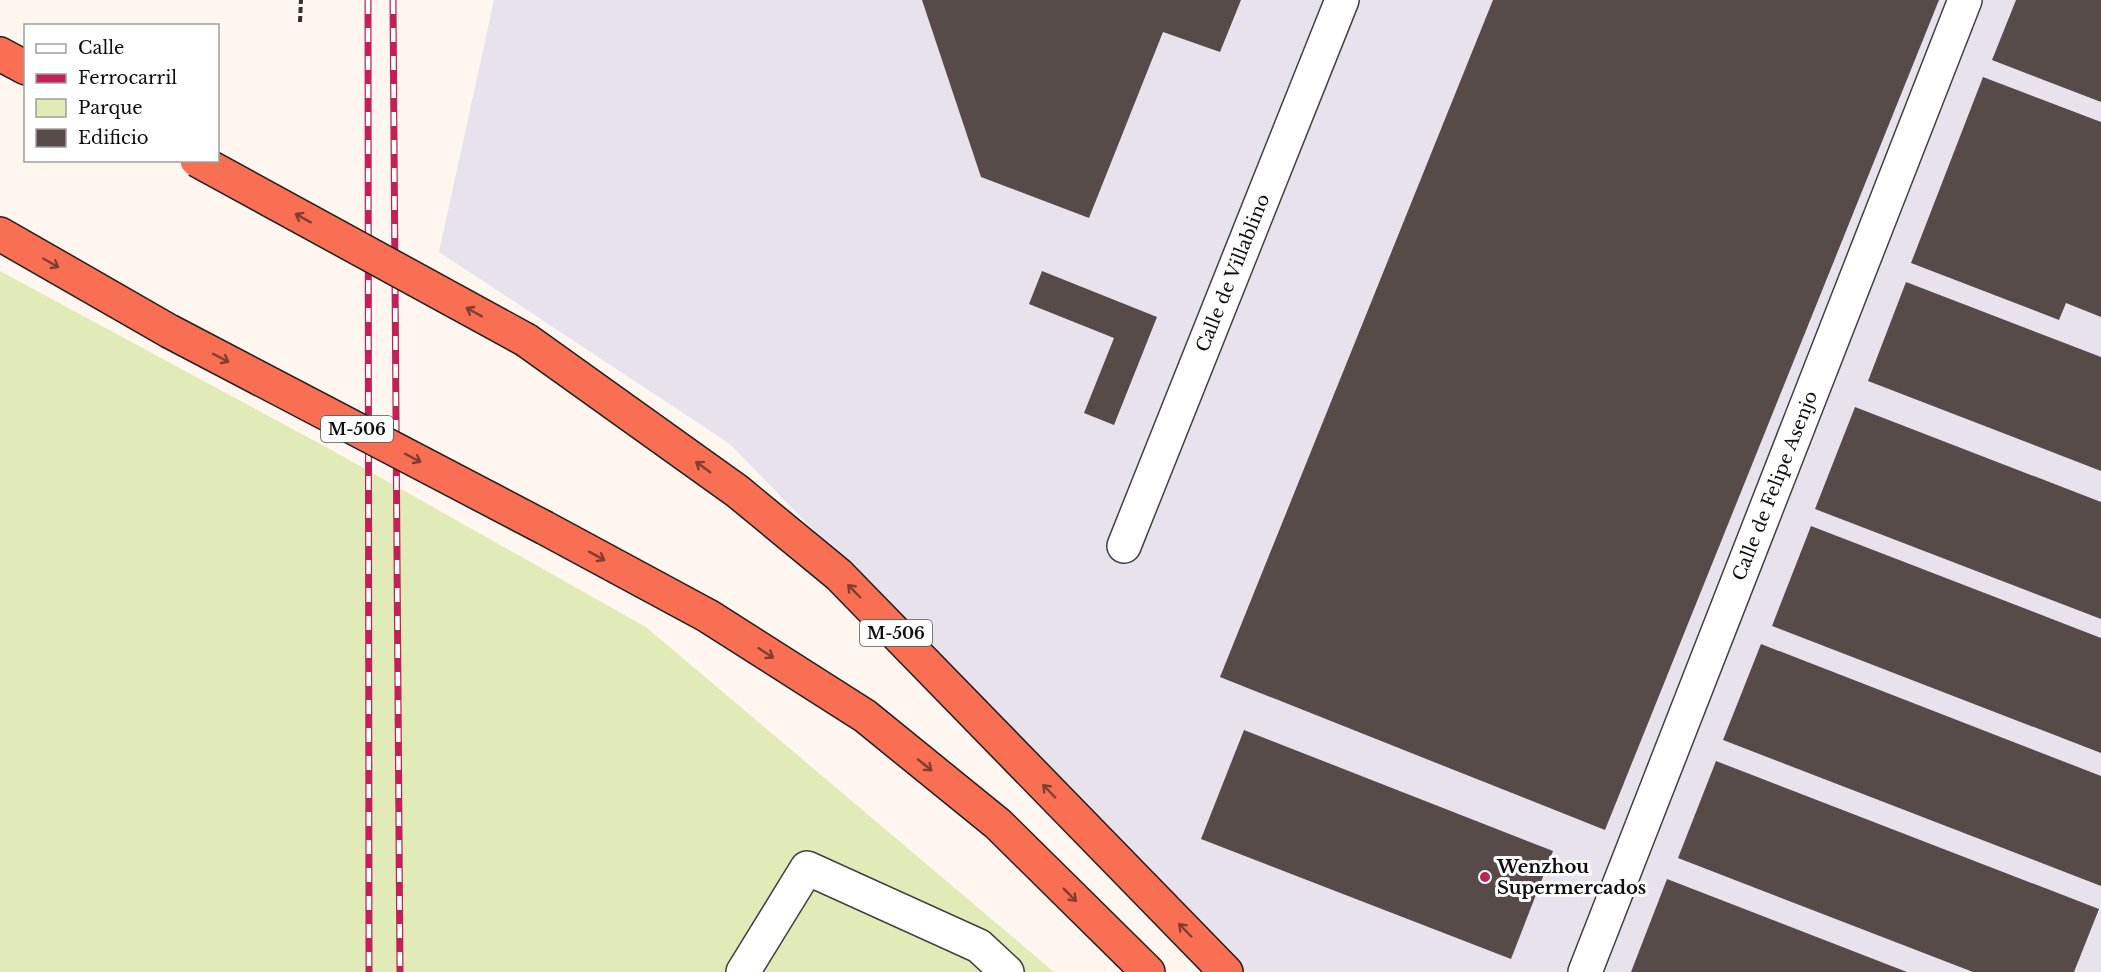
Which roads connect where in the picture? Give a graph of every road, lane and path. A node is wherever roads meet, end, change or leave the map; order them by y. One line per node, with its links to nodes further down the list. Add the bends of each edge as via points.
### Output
1 (301, 0): 4 (path)
2 (1342, 0): 9 (street, Calle de Villablino)
3 (1965, 0): 14 (street, Calle de Felipe Asenjo)
4 (300, 22)
5 (0, 54): 6 (highway)
6 (24, 67)
7 (201, 162): 13 (highway, M-506, one-way to 7, bridge, via 839,575 736,491 526,340)
8 (0, 234): 12 (highway, M-506, one-way to 12, bridge, via 169,331 708,616 865,717 998,824)
9 (1124, 546)
10 (743, 972): 11 (street, via 807,868 980,946)
11 (1007, 972)
12 (1148, 972)
13 (1226, 972)
14 (1585, 972)

